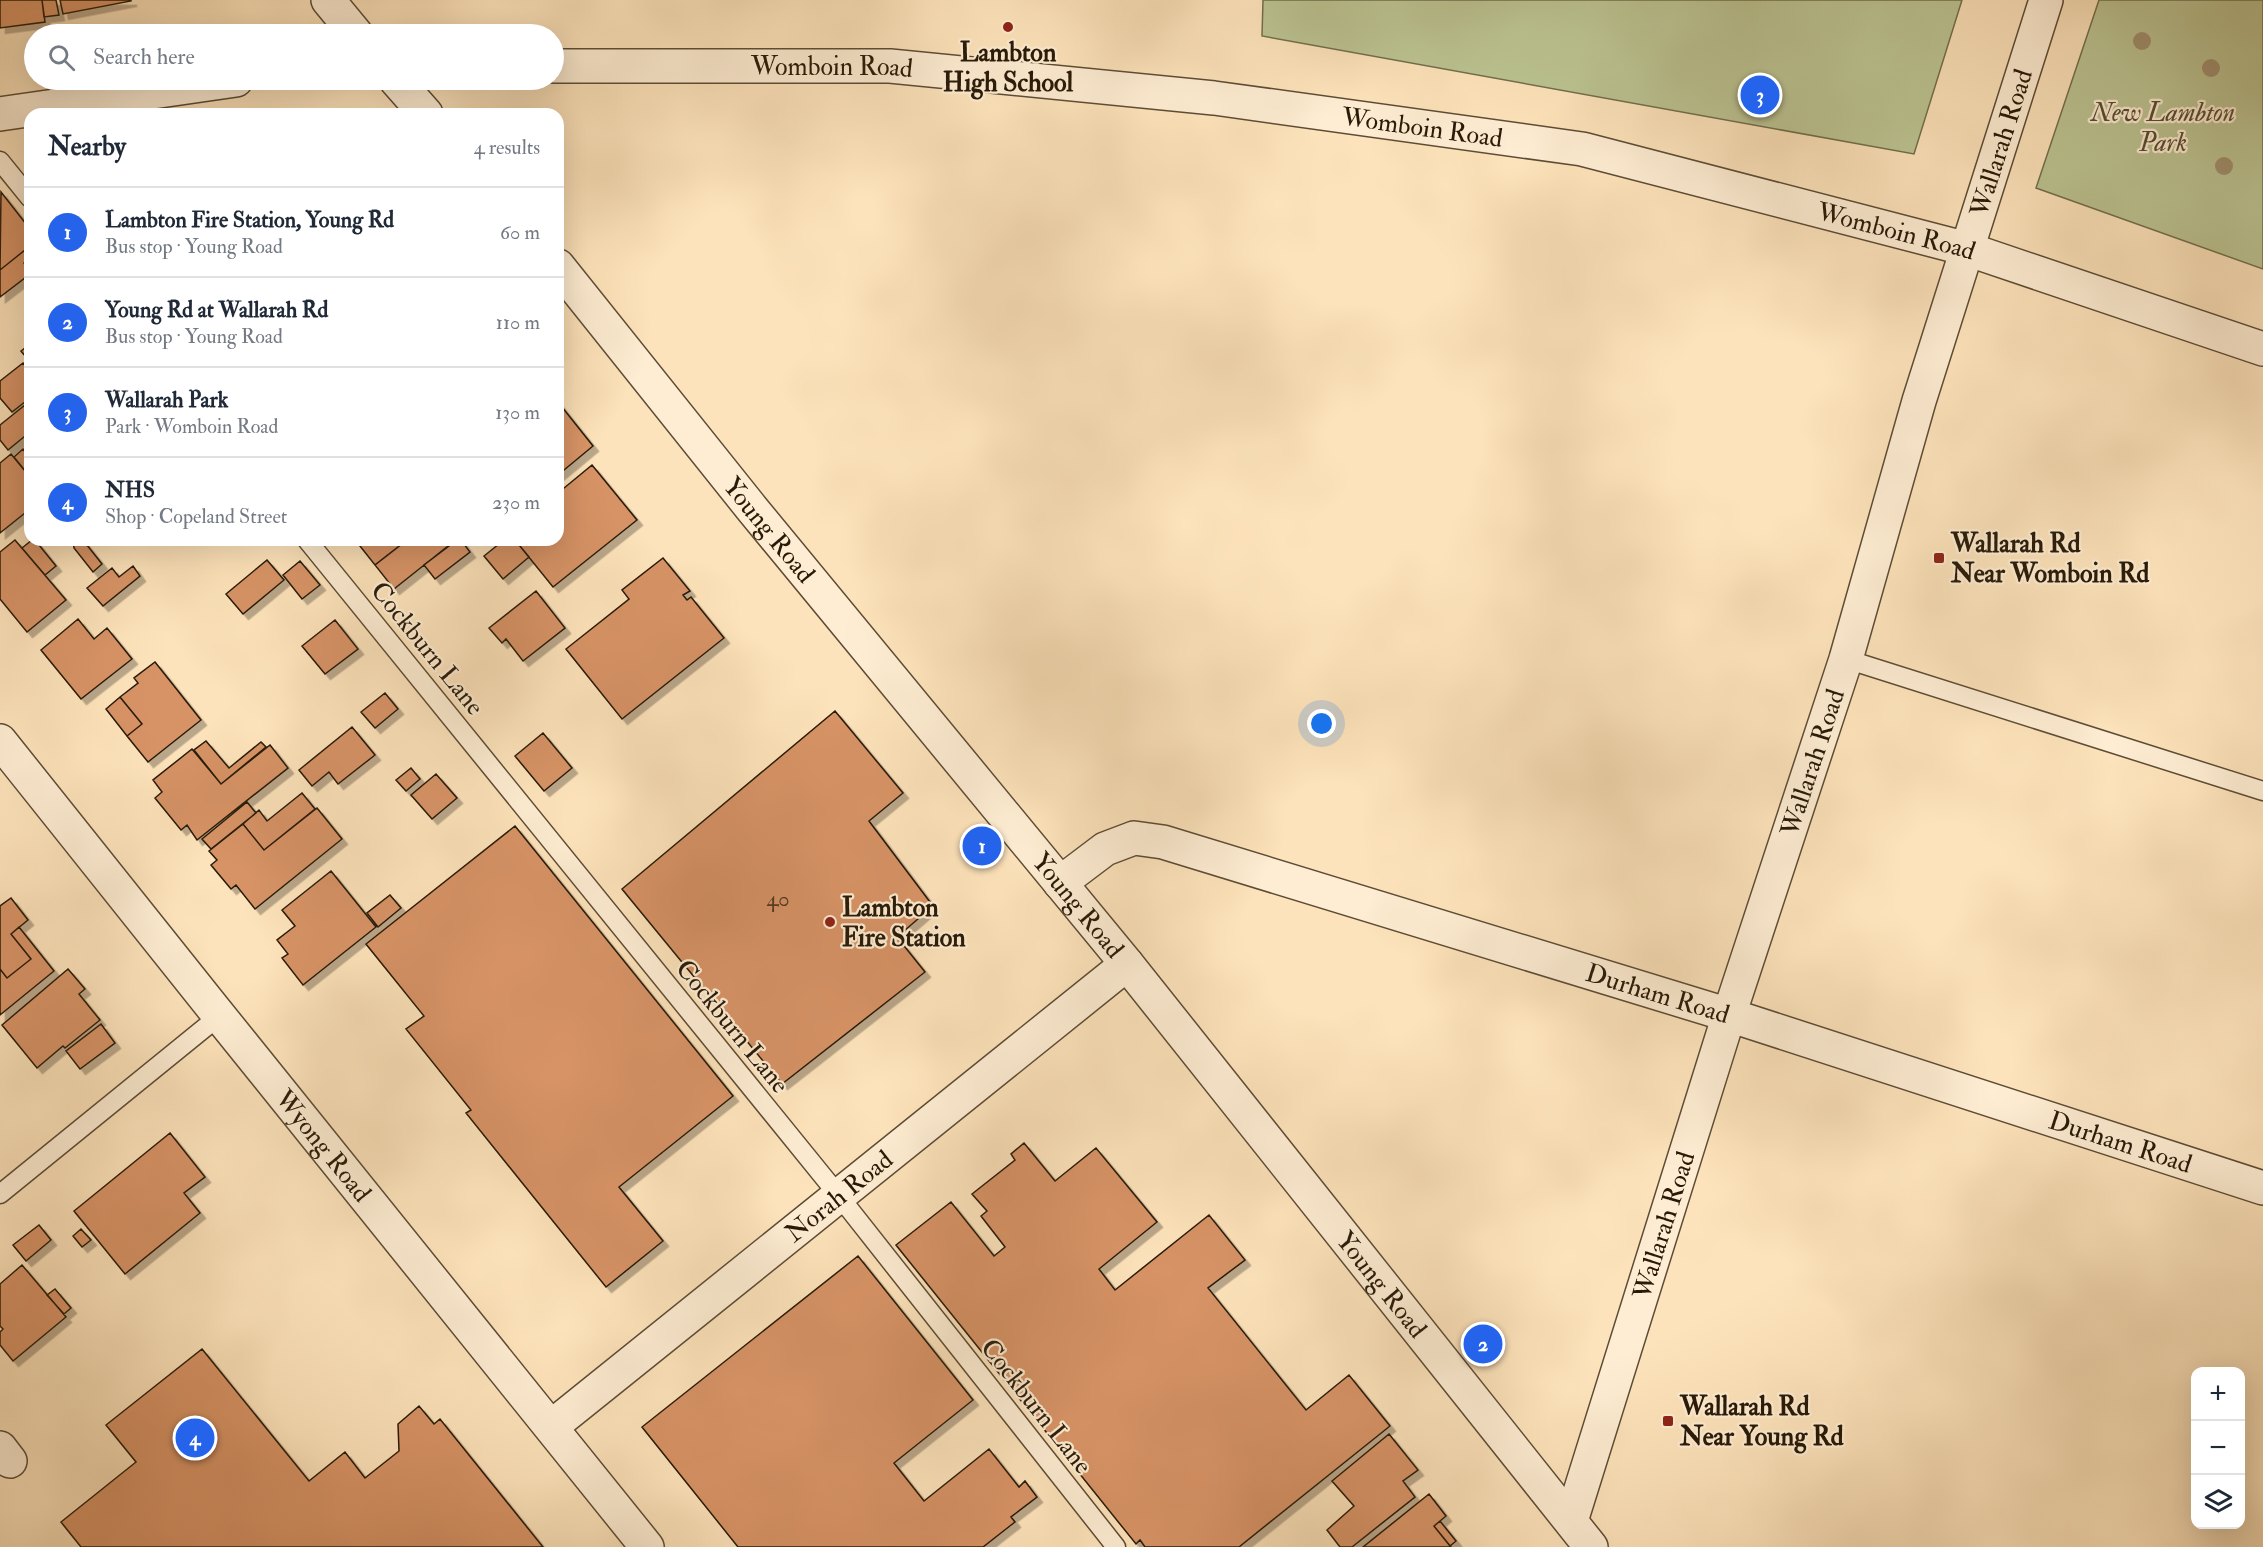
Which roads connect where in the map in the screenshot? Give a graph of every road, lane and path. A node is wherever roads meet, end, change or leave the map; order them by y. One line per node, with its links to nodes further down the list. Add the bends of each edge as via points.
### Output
1 (328, 0): 3 (street)
2 (2046, 0): 13 (street, Wallarah Road)
3 (348, 24)
4 (564, 66): 13 (street, Womboin Road, via 890,66 1214,98 1581,149)
5 (167, 90): 7 (street)
6 (405, 90): 8 (street)
7 (42, 108)
8 (421, 108)
9 (24, 111): 10 (street)
10 (0, 114)
11 (0, 161): 12 (lane)
12 (24, 191)
13 (1967, 249): 15 (street, Womboin Road); 17 (street, Wallarah Road, via 1919,401)
14 (564, 274): 20 (street, Young Road)
15 (2263, 350)
16 (312, 546): 26 (lane, Cockburn Lane)
17 (1846, 659): 19 (lane); 22 (street, Wallarah Road)
18 (0, 741): 23 (street, Wyong Road)
19 (2263, 791)
20 (1060, 883): 21 (street, Young Road); 22 (street, Durham Road, via 1105,849 1134,838 1163,842)
21 (1127, 964): 26 (street, Norah Road); 28 (street, Young Road)
22 (1729, 1015): 24 (street, Durham Road); 28 (street, Wallarah Road)
23 (218, 1017): 25 (lane); 27 (street, Wyong Road)
24 (2263, 1188)
25 (0, 1194)
26 (839, 1196): 27 (street, Norah Road); 30 (lane, Cockburn Lane)
27 (551, 1427): 29 (street, Wyong Road)
28 (1571, 1521): 31 (street, Young Road)
29 (647, 1547)
30 (1116, 1547)
31 (1591, 1547)

